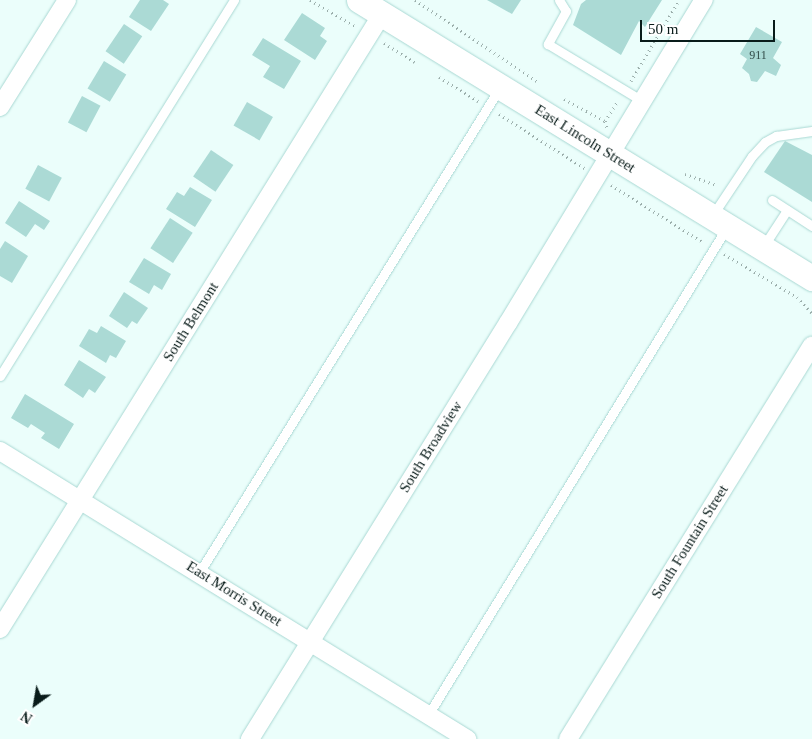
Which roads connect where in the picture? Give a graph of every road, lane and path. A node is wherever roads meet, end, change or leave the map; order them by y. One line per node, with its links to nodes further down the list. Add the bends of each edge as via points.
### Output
1 (66, 0): 17 (street)
2 (234, 0): 33 (lane)
3 (310, 0): 9 (path)
4 (359, 0): 9 (street, East Lincoln Street)
5 (415, 0): 12 (path)
6 (559, 0): 13 (lane, via 566,11 548,44)
7 (679, 0): 13 (path)
8 (704, 0): 16 (street, South Broadview)
9 (375, 24): 10 (path); 15 (street, East Lincoln Street); 35 (street, South Belmont)
10 (418, 64)
11 (434, 73): 15 (path)
12 (544, 87)
13 (625, 90): 16 (lane); 18 (path)
14 (559, 96): 18 (path)
15 (494, 97): 20 (street, East Lincoln Street); 22 (path); 36 (lane)
16 (644, 102): 20 (street, South Broadview)
17 (0, 106)
18 (605, 121): 20 (path)
19 (812, 131): 23 (lane, via 776,136 765,142)
20 (616, 147): 22 (street, South Broadview); 26 (street, East Lincoln Street)
21 (681, 173): 23 (path)
22 (598, 177): 29 (path); 38 (street, South Broadview)
23 (729, 191): 26 (lane)
24 (772, 200): 25 (lane)
25 (787, 210): 27 (lane); 28 (lane)
26 (720, 221): 28 (street, East Lincoln Street); 29 (lane)
27 (812, 226)
28 (763, 248): 30 (street, East Lincoln Street)
29 (714, 249): 31 (path, via 797,297); 39 (lane)
30 (812, 278)
31 (812, 313)
32 (812, 346): 42 (street, South Fountain Street)
33 (0, 376)
34 (0, 451): 35 (street, East Morris Street)
35 (80, 500): 36 (street, East Morris Street); 37 (street, South Belmont)
36 (199, 573): 38 (street, East Morris Street)
37 (0, 630)
38 (311, 642): 39 (street, East Morris Street); 40 (street, South Broadview)
39 (428, 715): 41 (street, East Morris Street)
40 (250, 739)
41 (467, 739)
42 (568, 739)

